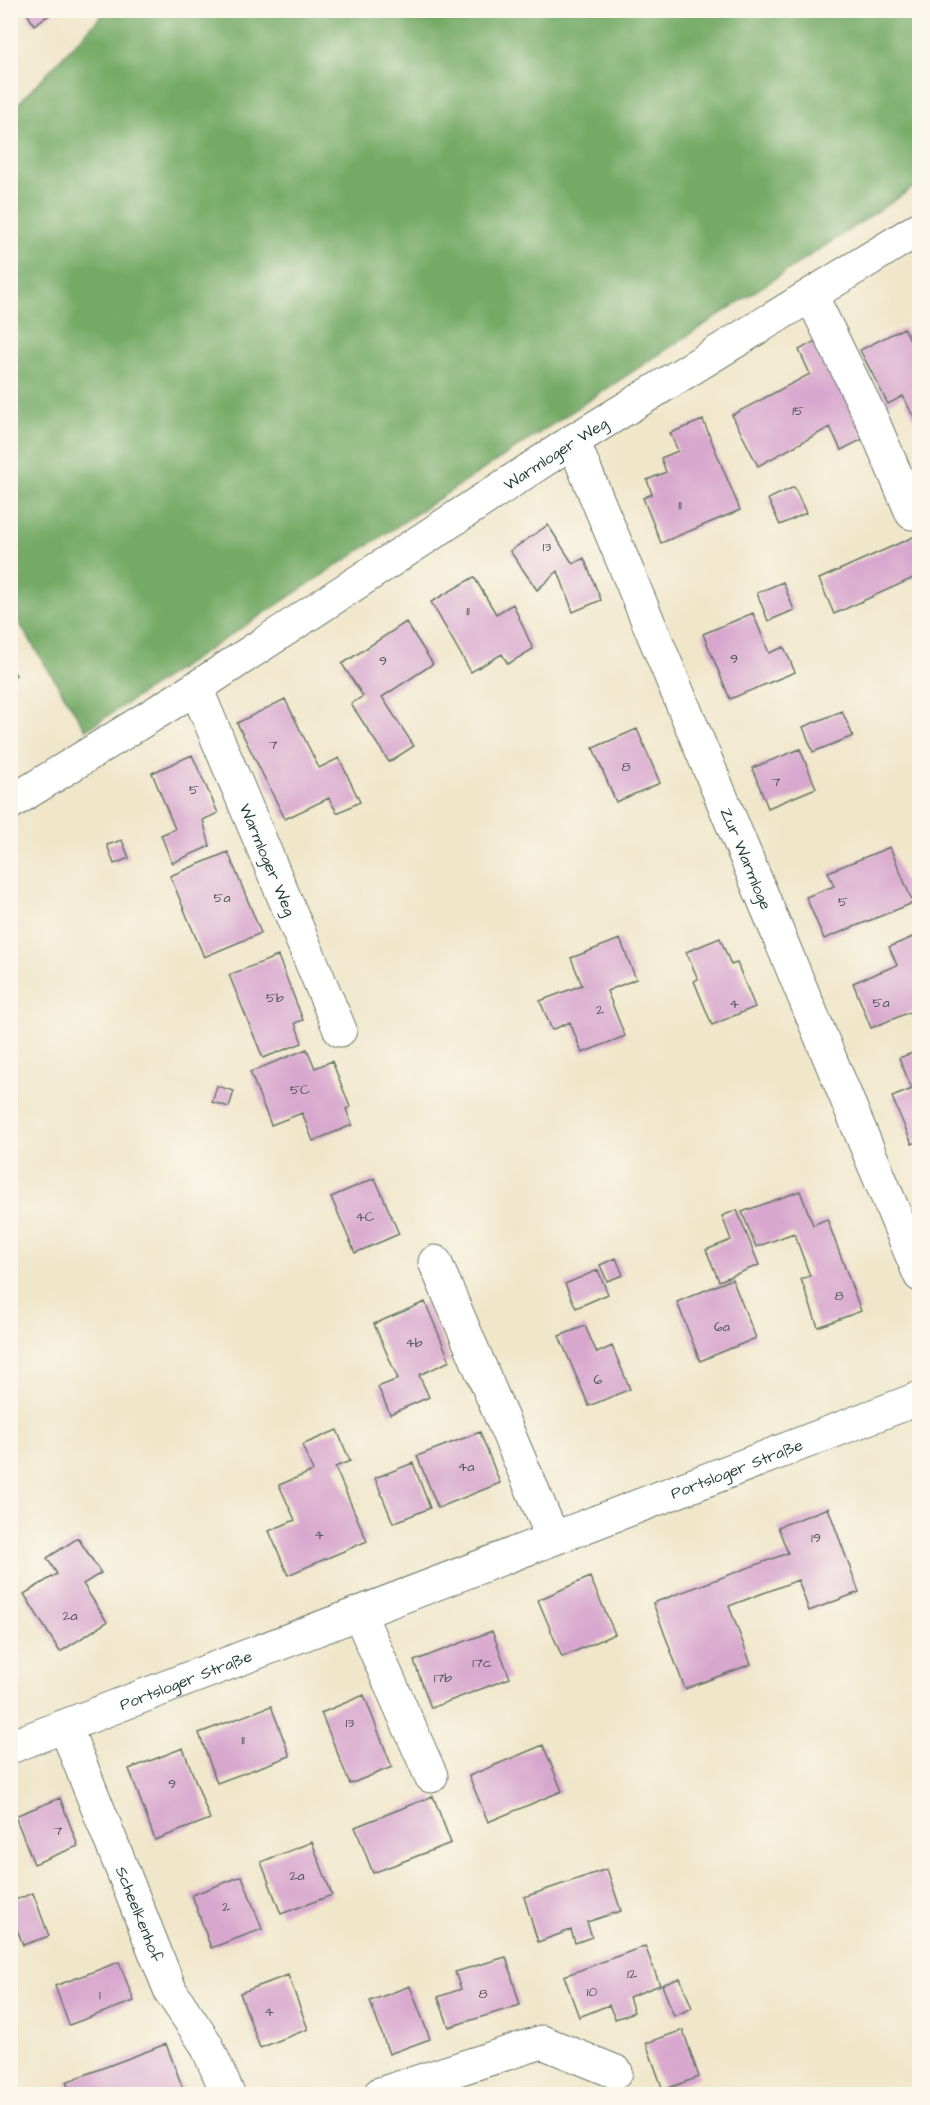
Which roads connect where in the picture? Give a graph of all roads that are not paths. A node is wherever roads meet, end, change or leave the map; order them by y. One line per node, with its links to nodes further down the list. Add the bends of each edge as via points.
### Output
1 (920, 228): 2 (street, Warmloger Weg)
2 (811, 295): 3 (street, Warmloger Weg); 4 (street)
3 (573, 441): 5 (street, Warmloger Weg); 9 (street, Zur Warmloge)
4 (912, 513)
5 (196, 688): 6 (street, Warmloger Weg); 7 (street, Warmloger Weg)
6 (10, 803)
7 (340, 1030)
8 (435, 1262): 11 (street)
9 (920, 1275)
10 (920, 1398): 11 (street, Portsloger Straße)
11 (554, 1538): 12 (street, Portsloger Straße)
12 (359, 1613): 13 (street, Portsloger Straße); 15 (street)
13 (65, 1726): 14 (street, Portsloger Straße); 17 (street, Scheelkenhof, via 171,1992 206,2044)
14 (10, 1747)
15 (431, 1776)
16 (616, 2072): 18 (street, via 543,2042)
17 (228, 2094)
18 (380, 2094)

